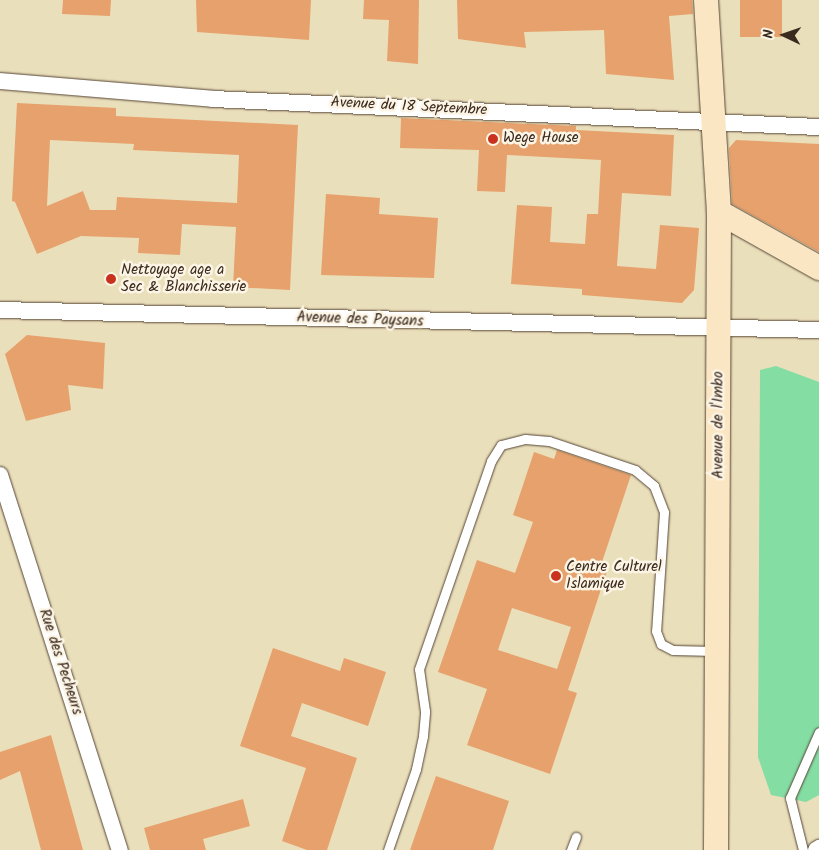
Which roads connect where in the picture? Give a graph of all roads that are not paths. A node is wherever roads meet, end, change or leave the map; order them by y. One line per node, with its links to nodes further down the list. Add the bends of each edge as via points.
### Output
1 (706, 0): 3 (street, Avenue de l'Imbo)
2 (0, 81): 3 (street, Avenue du 18 Septembre, via 213,99)
3 (716, 120): 4 (street, Avenue du 18 Septembre); 5 (street, Avenue de l'Imbo)
4 (819, 127)
5 (719, 212): 6 (street); 8 (street, Avenue de l'Imbo)
6 (819, 268)
7 (0, 310): 8 (street, Avenue des Paysans)
8 (719, 330): 9 (street, Avenue des Paysans); 11 (street, Avenue de l'Imbo)
9 (819, 330)
10 (0, 475): 14 (street, Rue des Pecheurs)
11 (718, 651): 15 (lane, via 673,650 662,644 656,631 664,512 654,486 635,470 550,441 525,438 501,445 490,461 419,669 425,711 423,736 416,768); 17 (street, Avenue de l'Imbo)
12 (819, 732): 18 (lane, via 790,798)
13 (576, 837): 16 (lane)
14 (120, 850)
15 (388, 850)
16 (571, 850)
17 (716, 850)
18 (803, 850)

